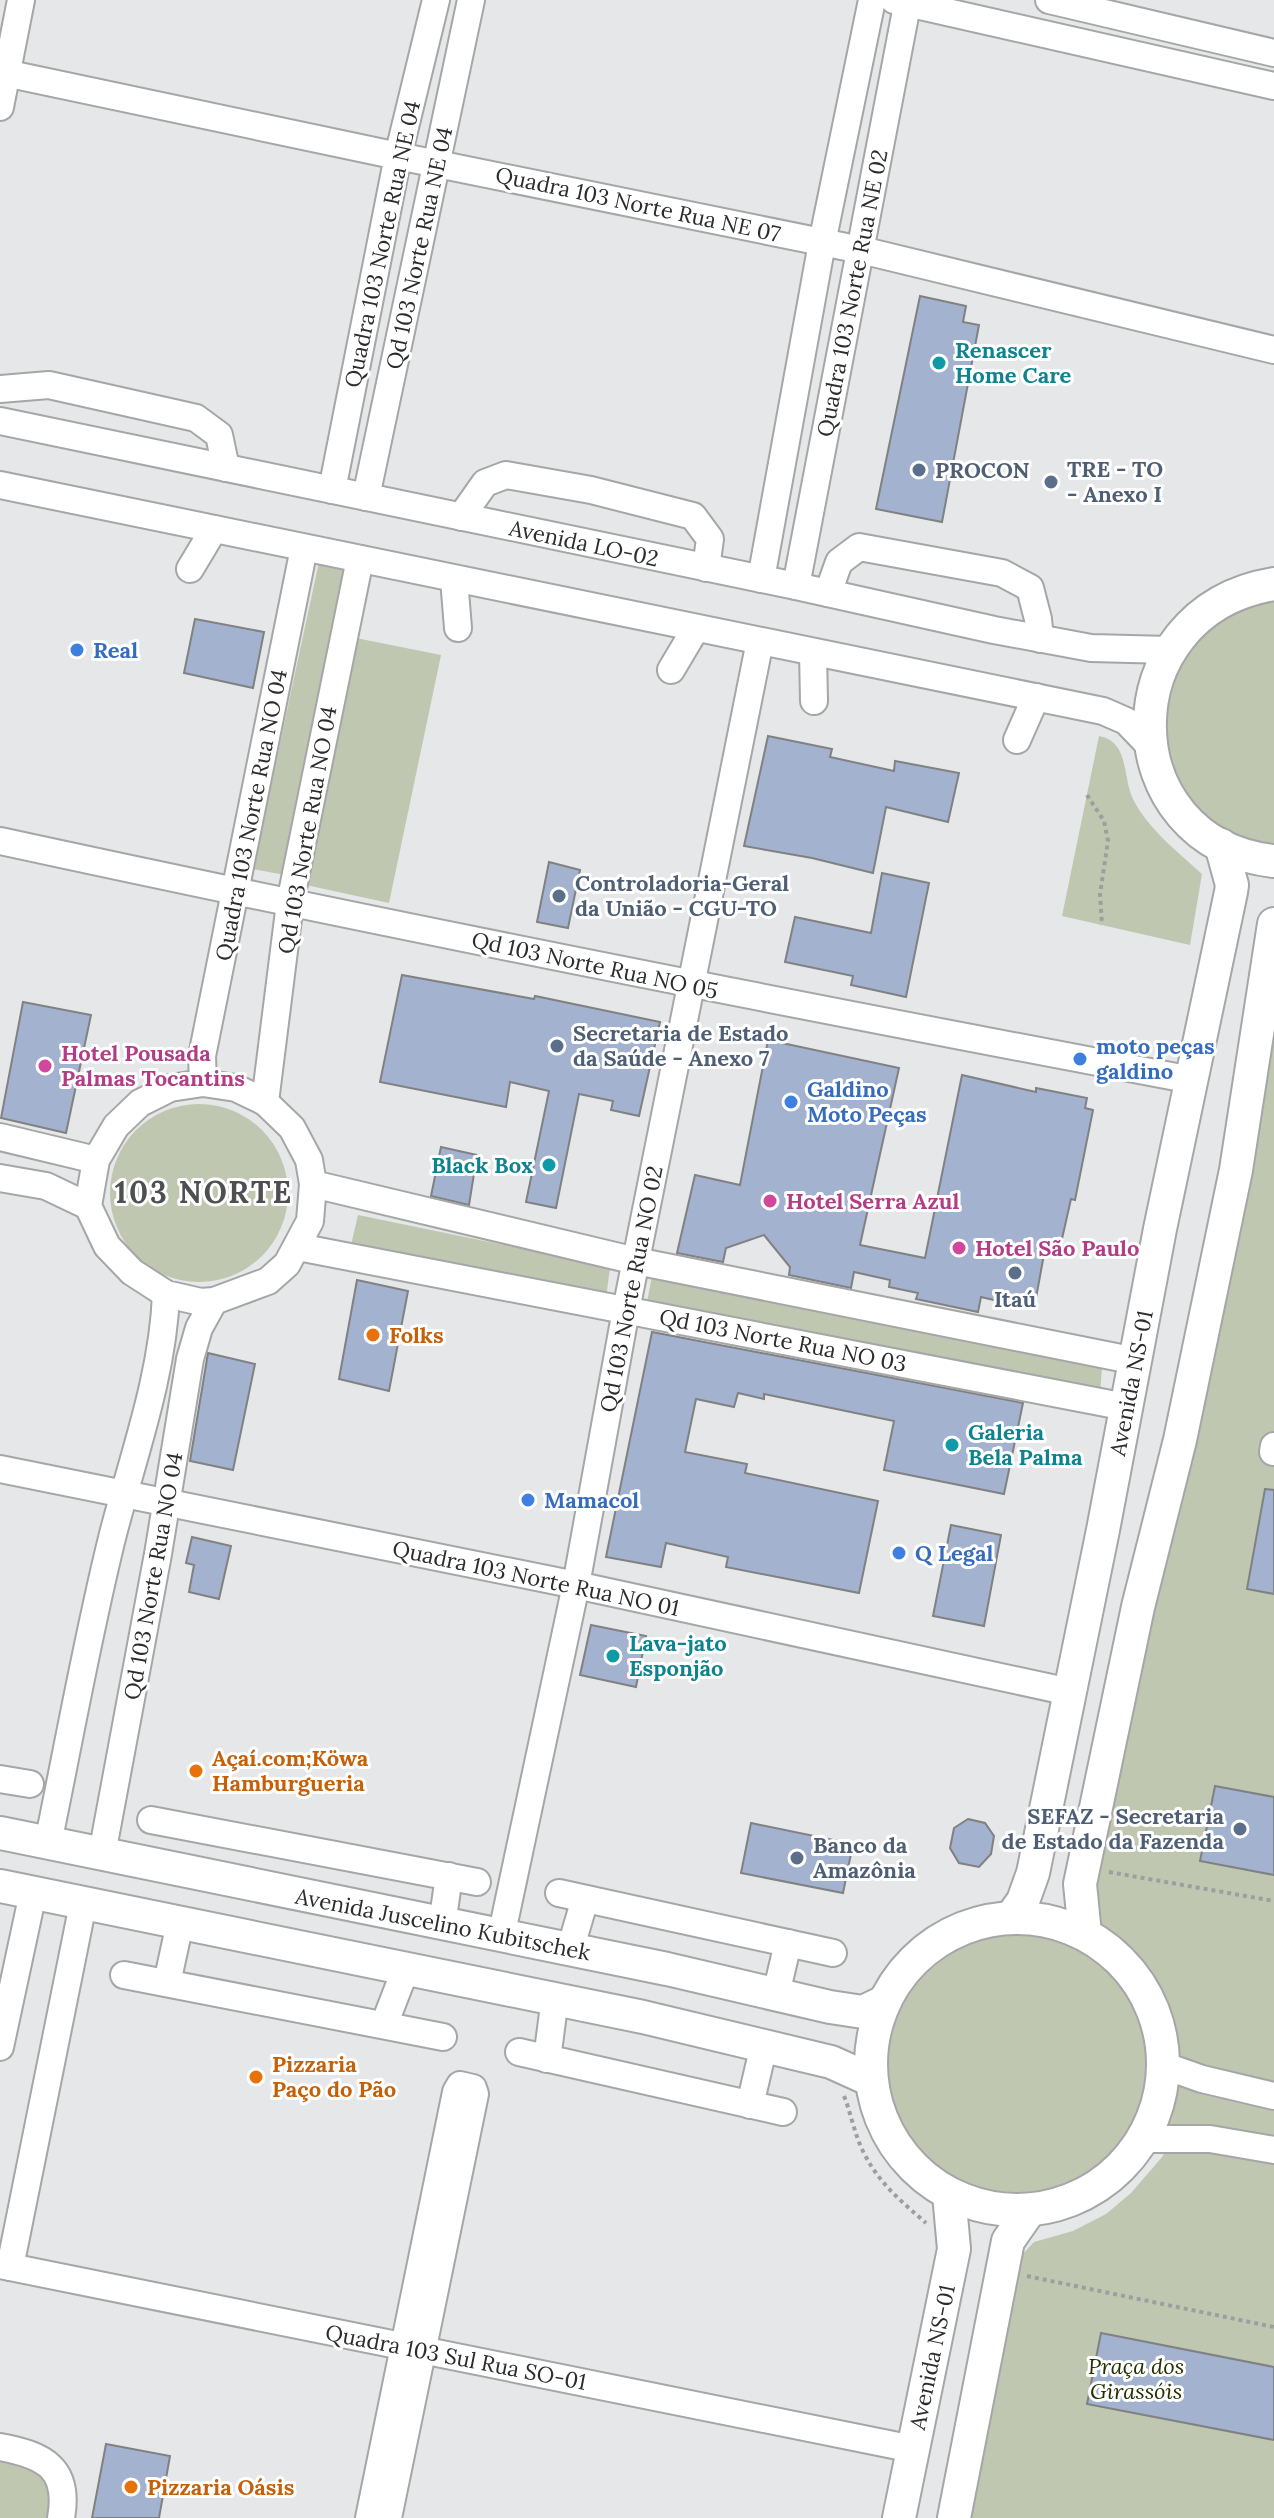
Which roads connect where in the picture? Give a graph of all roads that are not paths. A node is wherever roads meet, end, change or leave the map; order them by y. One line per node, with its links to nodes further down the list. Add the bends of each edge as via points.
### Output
1 (21, 0): 8 (street)
2 (436, 0): 11 (street, Quadra 103 Norte Rua NE 04)
3 (471, 0): 12 (street, Qd 103 Norte Rua NE 04)
4 (872, 0): 13 (street, Quadra 103 Norte Rua NE 02)
5 (1049, 0): 7 (street)
6 (904, 1): 9 (street); 14 (street, Quadra 103 Norte Rua NE 02)
7 (1274, 53)
8 (4, 72): 10 (street); 11 (street, Quadra 103 Norte Rua NE 07)
9 (1274, 86)
10 (0, 107)
11 (398, 156): 12 (street, Quadra 103 Norte Rua NE 07); 20 (street, Quadra 103 Norte Rua NE 04)
12 (437, 162): 13 (street, Quadra 103 Norte Rua NE 07); 21 (street, Qd 103 Norte Rua NE 04)
13 (822, 243): 14 (street, Quadra 103 Norte Rua NE 07); 29 (street, Quadra 103 Norte Rua NE 02)
14 (861, 250): 15 (street, Quadra 103 Norte Rua NE 07); 31 (street, Quadra 103 Norte Rua NE 02)
15 (1274, 350)
16 (0, 389): 18 (street, via 49,385 196,418 219,435)
17 (0, 421): 18 (street, Avenida LO-02)
18 (226, 468): 20 (street, Avenida LO-02)
19 (0, 485): 23 (street)
20 (332, 490): 21 (street, Avenida LO-02)
21 (366, 497): 22 (street, Avenida LO-02)
22 (461, 517): 26 (street, Avenida LO-02); 26 (street, via 485,483 506,475 591,490 693,516 710,539)
23 (214, 529): 24 (street); 27 (street)
24 (304, 548): 25 (street); 47 (street, Quadra 103 Norte Rua NO 04)
25 (360, 559): 28 (street); 48 (street, Qd 103 Norte Rua NO 04)
26 (706, 568): 29 (street, Avenida LO-02)
27 (190, 569)
28 (454, 579): 33 (street); 34 (street)
29 (761, 579): 31 (street, Avenida LO-02)
30 (1272, 583): 37 (main road, via 1213,605)
31 (796, 586): 32 (street, Avenida LO-02)
32 (828, 593): 35 (street, Avenida LO-02); 35 (street, via 839,562 859,547 1002,573 1030,588)
33 (458, 628)
34 (696, 628): 36 (street); 39 (street)
35 (1040, 639): 37 (street, Avenida LO-02, via 1091,648)
36 (760, 641): 38 (street); 50 (street, Qd 103 Norte Rua NO 02)
37 (1169, 650): 43 (main road, via 1152,692)
38 (813, 652): 40 (street); 41 (street)
39 (671, 670)
40 (1036, 697): 42 (street); 43 (street, via 1117,715)
41 (814, 701)
42 (1017, 740)
43 (1151, 747): 45 (main road, via 1161,779 1179,808)
44 (0, 841): 47 (street, Qd 103 Norte Rua NO 05)
45 (1221, 845): 46 (main road); 51 (main road, Avenida NS-01, via 1232,885)
46 (1274, 861)
47 (235, 892): 48 (street, Qd 103 Norte Rua NO 05); 52 (street, Quadra 103 Norte Rua NO 04, via 202,1056)
48 (290, 903): 50 (street, Qd 103 Norte Rua NO 05); 53 (street, Qd 103 Norte Rua NO 04)
49 (1274, 924): 89 (main road, via 1236,1170 1083,1867)
50 (690, 984): 51 (street, Qd 103 Norte Rua NO 05); 60 (street, Qd 103 Norte Rua NO 02)
51 (1192, 1080): 64 (main road, Avenida NS-01)
52 (203, 1083): 53 (street, via 236,1088); 55 (street, via 170,1088 140,1103 116,1126)
53 (265, 1102): 57 (street, via 292,1128 309,1160)
54 (0, 1137): 55 (street)
55 (96, 1160): 58 (street)
56 (0, 1178): 58 (street, via 46,1186)
57 (313, 1184): 59 (street, via 310,1221); 60 (street)
58 (88, 1206): 61 (street, via 107,1246 132,1272)
59 (298, 1247): 62 (street, via 268,1281); 63 (street, Qd 103 Norte Rua NO 03)
60 (636, 1261): 63 (street, Qd 103 Norte Rua NO 02); 64 (street)
61 (166, 1294): 62 (street); 67 (street, Qd 103 Norte Rua NO 04, via 156,1367)
62 (214, 1301): 68 (street, Qd 103 Norte Rua NO 04, via 190,1359)
63 (626, 1310): 65 (street, Qd 103 Norte Rua NO 03); 69 (street, Qd 103 Norte Rua NO 02)
64 (1136, 1361): 65 (main road, Avenida NS-01)
65 (1126, 1407): 70 (main road, Avenida NS-01)
66 (0, 1469): 67 (street, Quadra 103 Norte Rua NO 01)
67 (124, 1494): 68 (street, Quadra 103 Norte Rua NO 01); 76 (street, Qd 103 Norte Rua NO 04)
68 (167, 1503): 69 (street, Quadra 103 Norte Rua NO 01); 77 (street, Qd 103 Norte Rua NO 04)
69 (576, 1585): 70 (street, Quadra 103 Norte Rua NO 01); 90 (street, Qd 103 Norte Rua NO 02)
70 (1070, 1692): 86 (main road, Avenida NS-01, via 1033,1873)
71 (0, 1779): 72 (street)
72 (30, 1784)
73 (151, 1820): 74 (street)
74 (211, 1831): 78 (street); 79 (street)
75 (0, 1833): 76 (main road, Avenida Juscelino Kubitschek)
76 (48, 1843): 77 (main road, Avenida Juscelino Kubitschek)
77 (102, 1854): 78 (main road, Avenida Juscelino Kubitschek)
78 (201, 1875): 88 (main road, Avenida Juscelino Kubitschek)
79 (449, 1876): 80 (street); 88 (street)
80 (477, 1882)
81 (0, 1886): 82 (main road)
82 (33, 1893): 85 (main road); 103 (street)
83 (559, 1893): 84 (street)
84 (585, 1899): 91 (street); 92 (street)
85 (83, 1904): 87 (main road); 115 (street)
86 (1011, 1918): 89 (main road, via 1064,1925); 99 (main road, via 981,1922 940,1939 897,1980)
87 (180, 1923): 94 (main road); 96 (street)
88 (442, 1925): 90 (main road, Avenida Juscelino Kubitschek)
89 (1085, 1934): 106 (main road, via 1119,1960 1144,1989 1160,2026)
90 (501, 1937): 92 (main road, Avenida Juscelino Kubitschek)
91 (788, 1943): 93 (street); 97 (street)
92 (570, 1950): 97 (main road, Avenida Juscelino Kubitschek)
93 (833, 1953)
94 (406, 1968): 98 (main road); 100 (street)
95 (124, 1975): 96 (street)
96 (167, 1983): 100 (street)
97 (776, 1994): 99 (main road, Avenida Juscelino Kubitschek, via 863,2012)
98 (555, 1998): 102 (main road); 105 (street)
99 (884, 2002): 107 (main road, via 870,2053)
100 (384, 2025): 101 (street)
101 (443, 2037)
102 (764, 2045): 107 (main road, via 831,2062); 109 (street)
103 (0, 2047)
104 (519, 2052): 105 (street)
105 (547, 2059): 109 (street)
106 (1165, 2066): 108 (street); 111 (main road, via 1162,2095)
107 (871, 2080): 113 (main road, via 892,2141 914,2169)
108 (1274, 2096)
109 (750, 2105): 110 (street)
110 (783, 2112)
111 (1145, 2139): 112 (street, via 1210,2139); 114 (main road, via 1099,2187 1072,2201)
112 (1274, 2150)
113 (949, 2194): 114 (main road, via 985,2207); 118 (main road, Avenida NS-01, via 954,2249)
114 (1029, 2211): 123 (main road, via 1008,2241)
115 (5, 2266): 116 (street, Quadra 103 Sul Rua SO-01)
116 (413, 2348): 116 (street, via 475,2094 467,2085 456,2092); 118 (street, Quadra 103 Sul Rua SO-01); 120 (street); 121 (street)
117 (0, 2447): 119 (street, via 28,2452 54,2471 64,2495)
118 (913, 2449): 122 (main road, Avenida NS-01)
119 (61, 2518)
120 (369, 2518)
121 (388, 2518)
122 (899, 2518)
123 (954, 2518)

